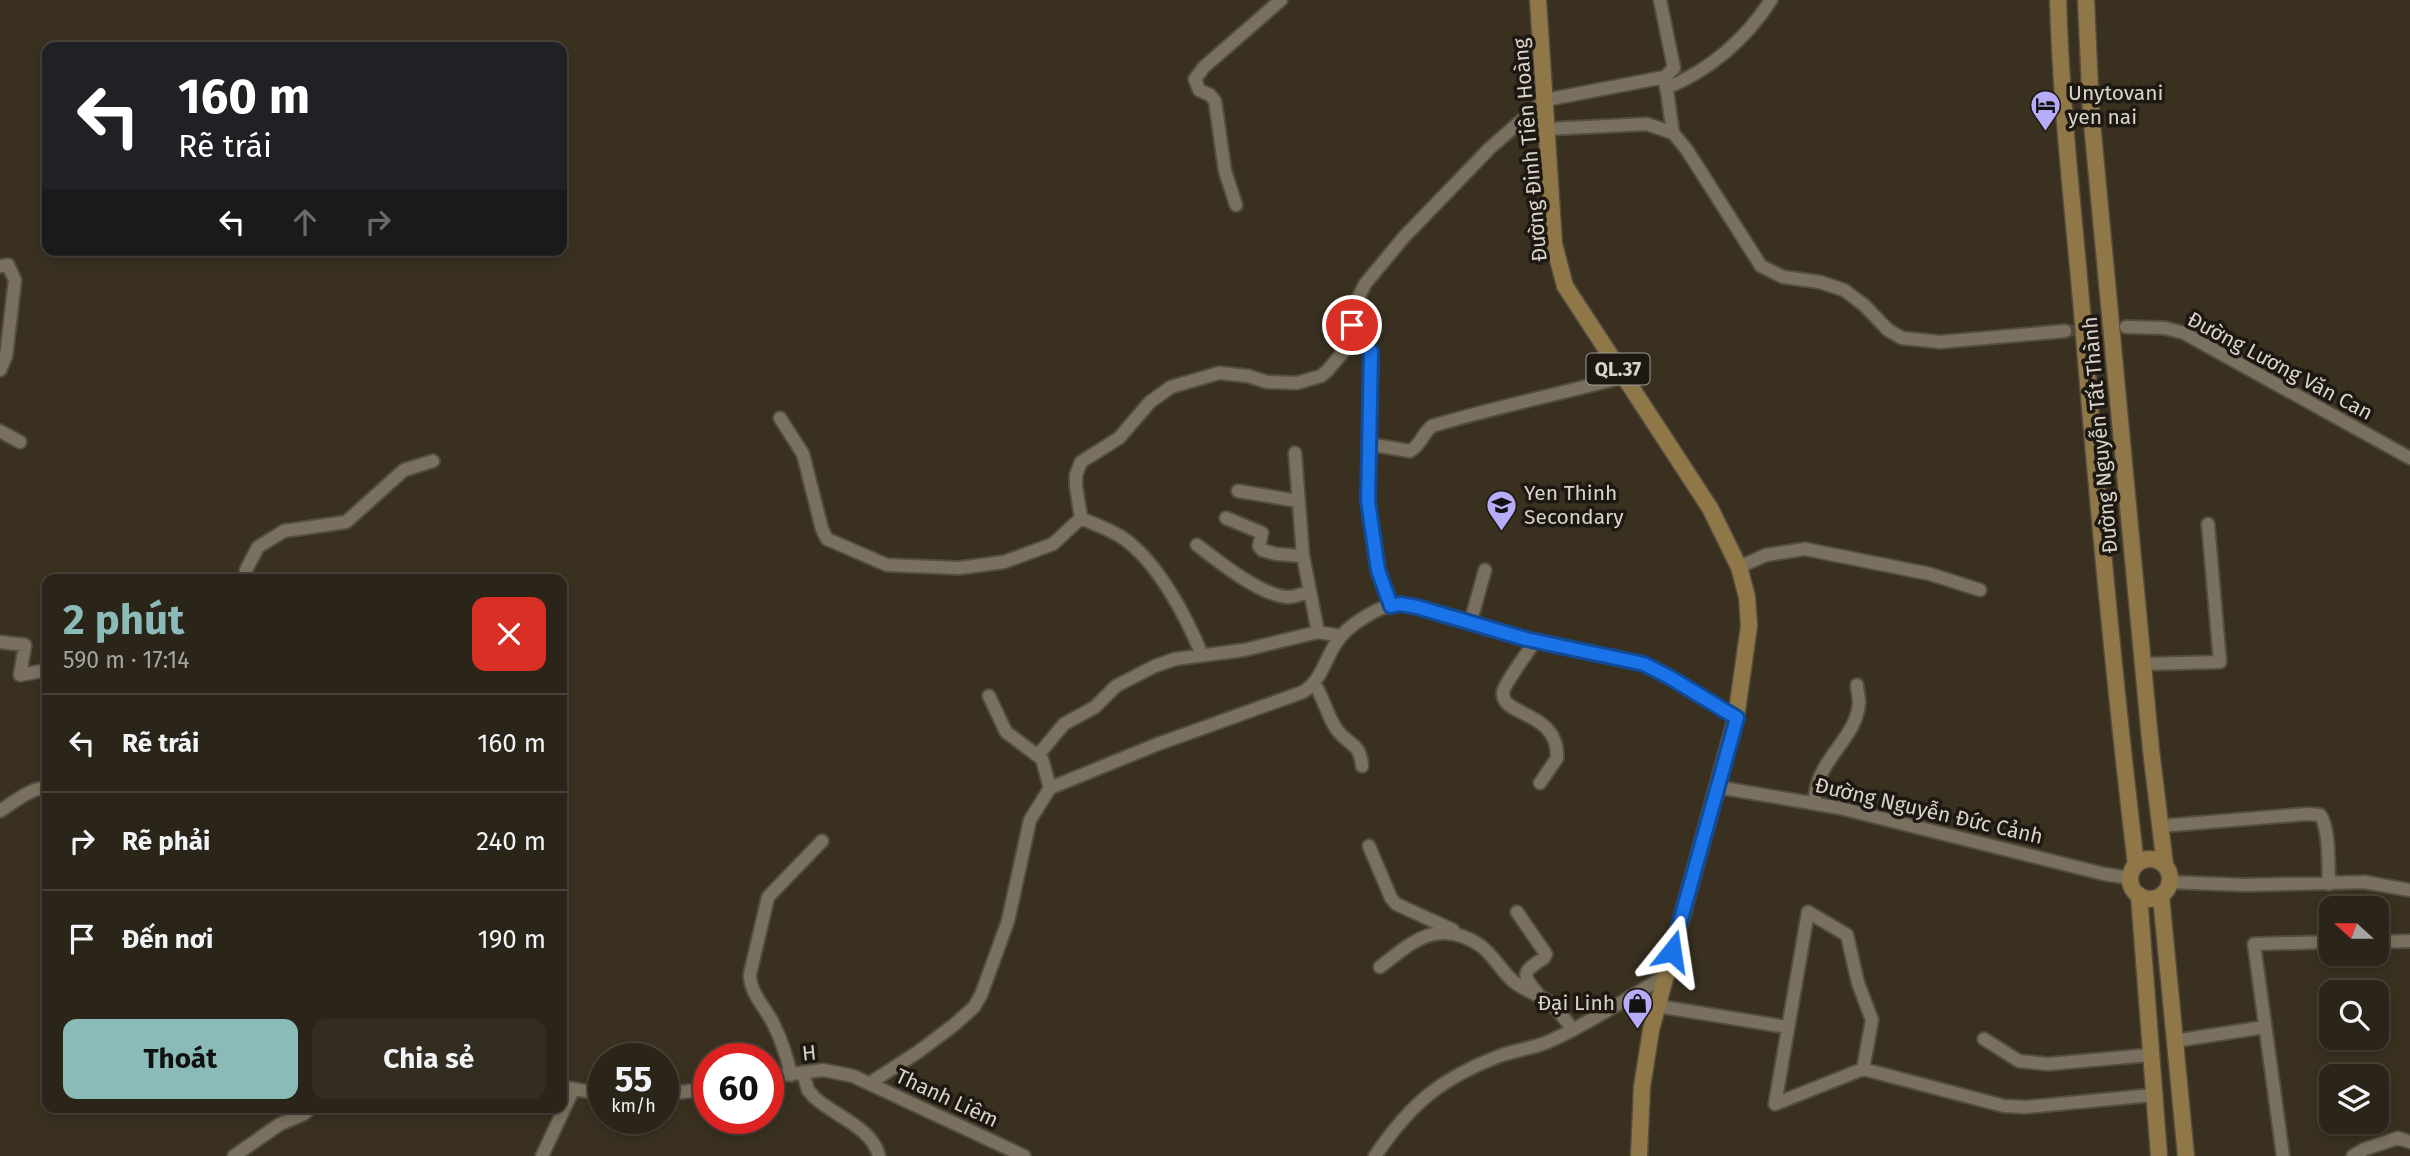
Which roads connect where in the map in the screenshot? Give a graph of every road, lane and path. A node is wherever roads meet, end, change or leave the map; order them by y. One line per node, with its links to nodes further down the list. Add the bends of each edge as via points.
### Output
1 (1281, 0): 13 (street, via 1195,79 1199,90 1215,102 1225,172)
2 (1538, 0): 8 (main road, Đường Đinh Tiên Hoàng / QL.37)
3 (1660, 0): 7 (street, via 1674,68)
4 (1771, 0): 7 (street, via 1736,44 1686,80)
5 (2058, 0): 10 (main road, Đường Nguyễn Tất Thành)
6 (2086, 0): 9 (main road, Đường Nguyễn Tất Thành)
7 (1666, 83): 8 (street); 12 (street)
8 (1545, 100): 11 (main road, Đường Đinh Tiên Hoàng / QL.37); 17 (street, via 1490,148 1396,246 1359,295)
9 (2091, 112): 10 (main road); 25 (main road, Đường Nguyễn Tất Thành)
10 (2065, 113): 26 (main road, Đường Nguyễn Tất Thành)
11 (1547, 129): 12 (street, via 1647,124); 19 (main road, Đường Đinh Tiên Hoàng / QL.37, via 1554,244 1565,286)
12 (1673, 133): 16 (street, via 1754,257 1774,274 1844,290 1888,330 1907,340 1977,340)
13 (1236, 205)
14 (0, 266): 18 (street, via 8,265 15,279 6,356)
15 (2126, 327): 27 (street, Đường Lương Văn Can, via 2183,333)
16 (2065, 331)
17 (1352, 332): 23 (street, via 1371,351 1373,363); 31 (street, via 1345,353 1311,380 1266,382 1219,373 1181,383 1156,396 1119,438 1081,462 1076,486)
18 (0, 370)
19 (1623, 377): 23 (street, via 1432,426 1410,452); 36 (main road, Đường Đinh Tiên Hoàng / QL.37, via 1710,508)
20 (780, 418): 31 (street, via 803,454 827,539 887,565 959,568 1004,562 1053,544)
21 (0, 431): 22 (street)
22 (20, 443)
23 (1368, 444): 41 (street, via 1368,501 1378,570)
24 (1295, 453): 30 (street)
25 (2123, 453): 26 (main road); 48 (main road, Đường Nguyễn Tất Thành)
26 (2094, 458): 66 (main road, Đường Nguyễn Tất Thành)
27 (2410, 458)
28 (433, 461): 38 (street, via 404,470 346,522 284,531 258,547)
29 (1238, 491): 30 (street)
30 (1298, 501): 35 (street)
31 (1081, 518): 47 (street, via 1121,537 1142,556 1172,594)
32 (1226, 518): 35 (street, via 1262,533 1262,550)
33 (2208, 524): 48 (street, via 2220,662)
34 (1197, 545): 40 (street, via 1271,592 1285,597)
35 (1303, 556): 40 (street)
36 (1739, 567): 39 (street, via 1774,553 1805,549 1930,574); 53 (main road, Đường Đinh Tiên Hoàng / QL.37, via 1749,626)
37 (1485, 570): 42 (street)
38 (246, 574)
39 (1980, 590)
40 (1309, 592): 43 (street)
41 (1391, 606): 42 (street, via 1417,607); 44 (street)
42 (1470, 624): 45 (street)
43 (1318, 632): 44 (street); 47 (street)
44 (1340, 636): 50 (street)
45 (1535, 641): 53 (street, via 1644,664); 56 (street, via 1503,694 1512,708 1541,721 1555,742 1557,758)
46 (0, 642): 49 (street, via 24,645 20,675)
47 (1202, 655): 54 (street, via 1175,659 1130,677 1095,707 1065,724)
48 (2143, 664): 62 (main road, Đường Nguyễn Tất Thành)
49 (42, 671)
50 (1314, 683): 55 (street, via 1335,727 1357,748); 59 (street, via 1303,692)
51 (1857, 685): 60 (street, via 1856,717 1821,773)
52 (989, 695): 54 (street, via 1009,735)
53 (1737, 718): 57 (main road, Đường Đinh Tiên Hoàng / QL.37)
54 (1039, 754): 59 (street)
55 (1362, 766)
56 (1540, 783)
57 (1717, 787): 60 (street, Đường Nguyễn Đức Cảnh); 78 (main road, Đường Đinh Tiên Hoàng / QL.37)
58 (42, 788): 61 (street)
59 (1050, 788): 91 (street, via 1030,820 1008,921 974,1007)
60 (1815, 803): 66 (street, Đường Nguyễn Đức Cảnh, via 2104,874)
61 (0, 811)
62 (2161, 826): 65 (main road, Đường Nguyễn Tất Thành); 68 (street, via 2320,815 2326,830)
63 (822, 841): 88 (street, via 768,897 750,974 750,985)
64 (1369, 846): 73 (street, via 1396,904)
65 (2165, 865): 66 (main road, via 2151,859); 67 (main road)
66 (2133, 871): 70 (main road)
67 (2170, 882): 68 (street); 71 (main road)
68 (2329, 884): 69 (street, via 2364,883)
69 (2410, 890)
70 (2138, 895): 71 (main road, via 2146,899); 86 (main road)
71 (2161, 896): 85 (main road)
72 (1517, 912): 79 (street, via 1546,954 1526,972)
73 (1462, 936): 77 (street, via 1424,936); 79 (street, via 1481,946 1516,984)
74 (2410, 941): 76 (street)
75 (2319, 942): 82 (street, via 2253,944)
76 (2389, 942)
77 (1380, 967)
78 (1664, 977): 80 (main road, Đường Đinh Tiên Hoàng / QL.37); 83 (street)
79 (1541, 997): 83 (street)
80 (1657, 1006): 81 (street); 104 (main road, Đường Đinh Tiên Hoàng / QL.37, via 1642,1087)
81 (1787, 1027): 87 (street, via 1775,1104); 87 (street, via 1808,912 1847,935 1872,1020)
82 (2265, 1027): 85 (street); 107 (street)
83 (1573, 1030): 103 (street, via 1444,1082 1397,1123)
84 (1984, 1039): 86 (street, via 2019,1061 2048,1064)
85 (2174, 1041): 106 (main road)
86 (2149, 1055): 94 (main road)
87 (1863, 1069): 94 (street, via 2004,1106)
88 (797, 1074): 89 (street, H); 90 (street, H, via 823,1070); 98 (street, via 814,1097 865,1134)
89 (784, 1075)
90 (853, 1076): 91 (street, Thanh Liêm)
91 (870, 1083): 102 (street, Thanh Liêm)
92 (568, 1088): 93 (street)
93 (588, 1091)
94 (2153, 1095): 105 (main road)
95 (305, 1113): 99 (street)
96 (558, 1113): 100 (street)
97 (2410, 1142): 108 (street, via 2398,1138)
98 (879, 1154): 101 (street)
99 (234, 1156)
100 (542, 1156)
101 (894, 1156)
102 (1024, 1156)
103 (1375, 1156)
104 (1639, 1156)
105 (2159, 1156)
106 (2186, 1156)
107 (2283, 1156)
108 (2353, 1156)

